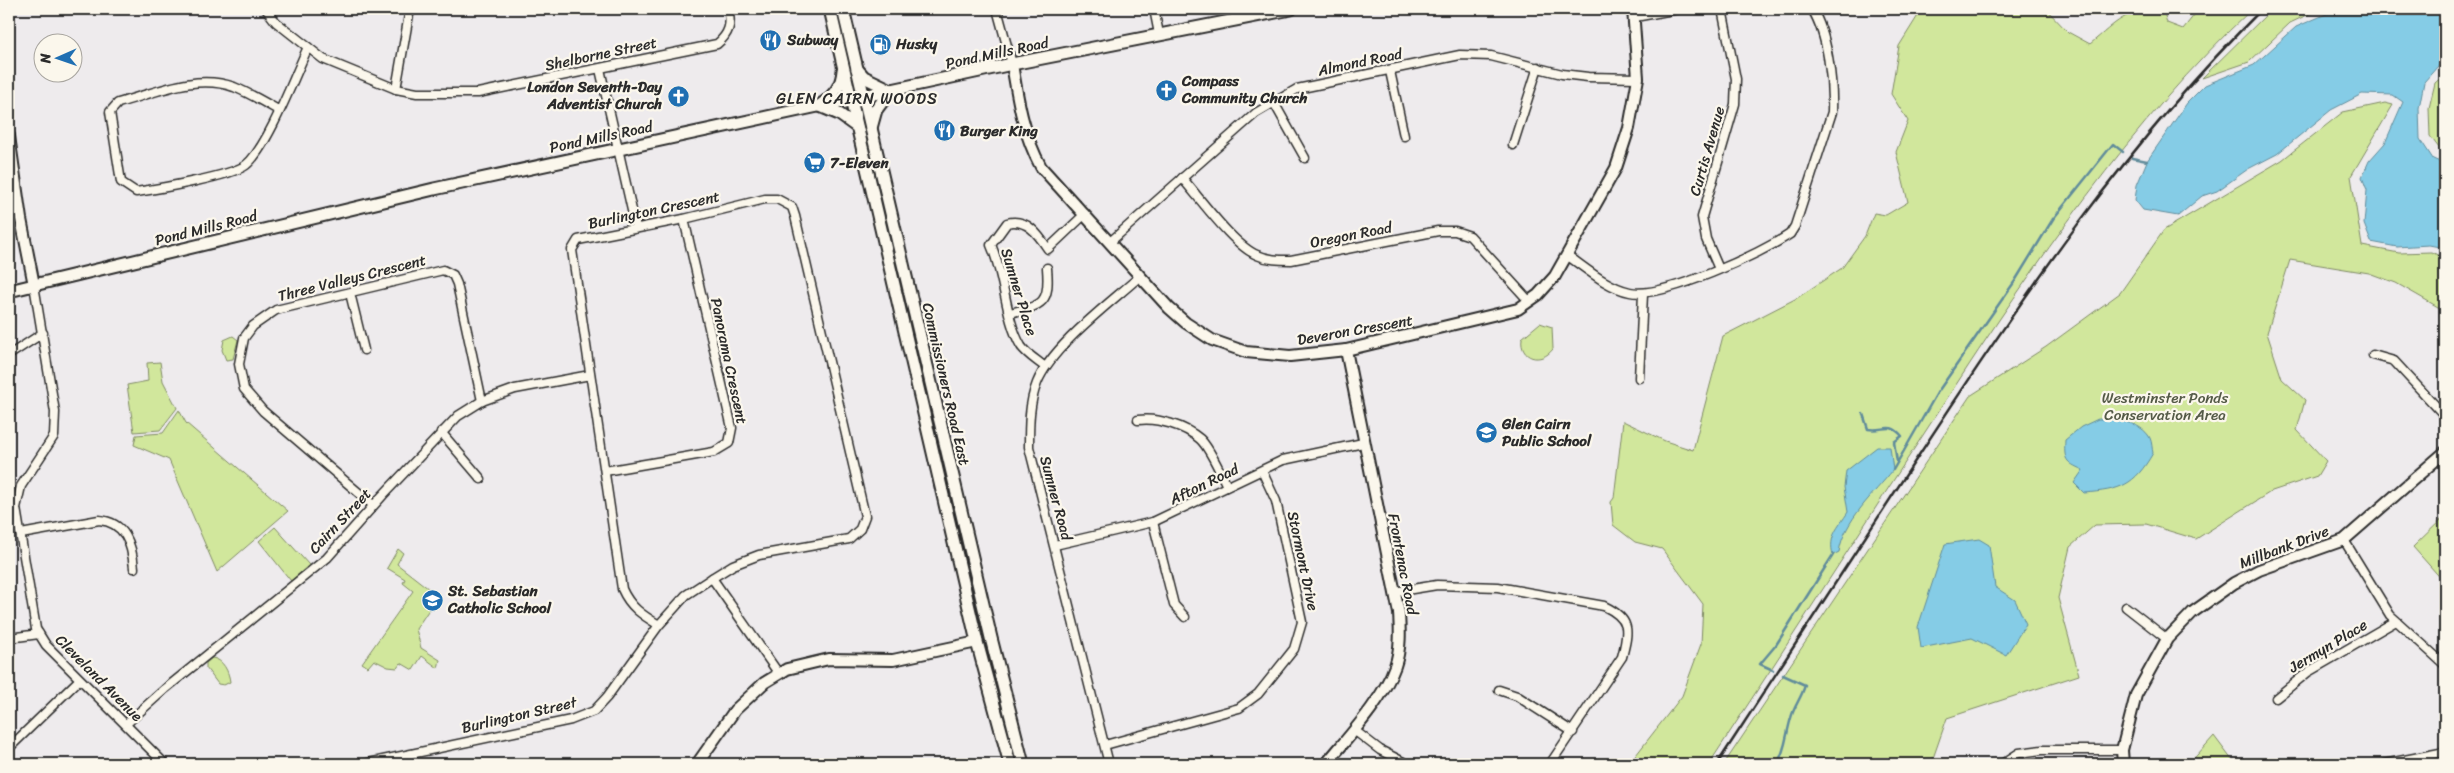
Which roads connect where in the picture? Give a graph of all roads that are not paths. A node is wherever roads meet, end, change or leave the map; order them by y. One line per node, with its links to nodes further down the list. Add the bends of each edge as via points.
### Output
1 (266, 9): 14 (street, Shelborne Street, via 276,22)
2 (410, 9): 22 (street)
3 (728, 9): 18 (street, Shelborne Street, via 731,19 727,36 718,44)
4 (830, 9): 15 (main road, Commissioners Road East)
5 (843, 9): 19 (main road, Commissioners Road East)
6 (997, 9): 16 (street)
7 (1154, 9): 13 (street)
8 (1290, 9): 13 (main road, Pond Mills Road)
9 (1678, 9): 12 (street)
10 (1722, 9): 42 (street, Curtis Avenue, via 1736,79 1735,104 1702,217 1706,240)
11 (1812, 9): 42 (street, via 1821,25 1833,92 1832,112 1795,226 1781,240)
12 (1634, 13): 21 (street, Deveron Crescent)
13 (1159, 34): 16 (main road, Pond Mills Road)
14 (308, 47): 22 (street, Shelborne Street, via 323,59); 27 (street)
15 (843, 61): 24 (main road, Commissioners Road East); 26 (main road, via 841,82)
16 (1012, 64): 23 (main road, Pond Mills Road); 36 (street, Deveron Crescent, via 1021,118 1031,149 1041,167)
17 (1538, 67): 20 (street, Almond Road, via 1491,56 1460,55); 21 (street, Almond Road, via 1588,77); 32 (street)
18 (600, 69): 22 (street, Shelborne Street, via 478,93); 33 (street)
19 (857, 69): 23 (main road, via 864,77); 24 (main road, Commissioners Road East)
20 (1390, 70): 25 (street, Almond Road, via 1297,89); 31 (street)
21 (1638, 78): 40 (street, Deveron Crescent, via 1629,128 1616,168)
22 (396, 90)
23 (891, 90): 24 (main road, Pond Mills Road); 29 (main road, via 876,110)
24 (857, 98): 26 (main road, Pond Mills Road); 28 (main road, Commissioners Road East); 29 (main road, Commissioners Road East)
25 (1273, 101): 34 (street); 35 (street, Almond Road)
26 (819, 106): 28 (main road, via 839,114); 33 (main road, Pond Mills Road)
27 (278, 110): 27 (street, via 260,150 245,166 217,176 136,192 121,182 110,112 118,103 197,81 234,87)
28 (857, 127): 86 (main road, Commissioners Road East)
29 (871, 132): 84 (main road, Commissioners Road East)
30 (9, 136): 44 (street)
31 (1404, 136)
32 (1512, 145)
33 (618, 148): 38 (street); 44 (main road, Pond Mills Road)
34 (1305, 158)
35 (1182, 178): 39 (street, Almond Road); 48 (street, Oregon Road, via 1238,242 1256,254 1273,260 1291,260 1438,231 1455,231 1470,236)
36 (1085, 214): 39 (street, Deveron Crescent); 49 (street, Sumner Place, via 1048,249 1036,230 1014,221 1007,223 991,245)
37 (684, 219): 38 (street, Burlington Crescent); 64 (street, Panorama Crescent, via 732,428 729,443 714,452); 69 (street, Burlington Crescent, via 764,199 778,199 792,207)
38 (636, 228): 56 (street, Burlington Crescent, via 578,240 572,250)
39 (1110, 242): 43 (street, Deveron Crescent)
40 (1568, 256): 47 (street, via 1612,287); 48 (street, Deveron Crescent, via 1555,276)
41 (1047, 268): 49 (street, via 1049,290 1044,301 1035,307)
42 (1719, 269): 47 (street, via 1680,286)
43 (1140, 277): 52 (street, Deveron Crescent, via 1186,323 1212,340 1266,356); 55 (street, Sumner Road)
44 (34, 285): 45 (main road, Pond Mills Road); 50 (street, Cleveland Avenue)
45 (9, 290)
46 (350, 293): 51 (street); 58 (street, Three Valleys Crescent, via 426,272 443,270 453,275); 68 (street, Three Valleys Crescent, via 276,310 253,326 244,338 239,364 244,389 263,411)
47 (1643, 294): 57 (street)
48 (1529, 301): 52 (street, Deveron Crescent, via 1518,309 1493,316)
49 (1010, 313): 55 (street, Sumner Place, via 1022,348)
50 (43, 333): 54 (street); 72 (street, Cleveland Avenue, via 55,412 54,436 21,486 16,508)
51 (364, 350)
52 (1346, 350): 62 (street, Frontenac Road)
53 (2373, 354): 59 (street, via 2394,361)
54 (9, 355)
55 (1045, 367): 74 (street, Sumner Road, via 1031,402 1028,447)
56 (590, 375): 58 (street, Cairn Street, via 515,389); 64 (street, Burlington Crescent)
57 (1639, 378)
58 (482, 401): 61 (street, Cairn Street, via 458,416)
59 (2445, 416)
60 (1138, 420): 67 (street, via 1150,418 1177,426 1200,439)
61 (441, 432): 66 (street); 68 (street, Cairn Street)
62 (1363, 443): 65 (street, Afton Road, via 1284,460); 77 (street, Frontenac Road)
63 (2445, 452): 73 (street, Millbank Drive)
64 (605, 471): 81 (street, Burlington Crescent, via 622,589 633,607)
65 (1262, 471): 67 (street, Afton Road); 95 (street, Stormont Drive, via 1278,509 1302,622 1294,649 1258,694 1239,708)
66 (481, 479)
67 (1227, 486): 70 (street, Afton Road)
68 (373, 505): 92 (street, Cairn Street, via 327,558)
69 (865, 516): 76 (street, Burlington Street, via 860,529 849,538 759,555)
70 (1153, 522): 74 (street, Afton Road); 79 (street, via 1174,605)
71 (9, 530): 72 (street)
72 (19, 532): 75 (street, via 111,521 123,530 132,551); 82 (street, Cleveland Avenue, via 32,614)
73 (2344, 540): 80 (street); 85 (street, Millbank Drive, via 2259,570 2234,583 2193,612)
74 (1054, 545): 95 (street, Sumner Road)
75 (134, 568)
76 (712, 578): 81 (street, Burlington Street, via 686,595); 88 (street)
77 (1394, 592): 93 (street, Frontenac Road, via 1400,621 1396,665 1386,686); 94 (street, via 1437,585 1498,587 1604,606 1619,613 1626,624 1627,640 1622,658)
78 (2126, 607): 85 (street)
79 (1184, 617)
80 (2396, 621): 87 (street); 91 (street, Jermyn Place, via 2308,672)
81 (659, 625): 100 (street, Burlington Street, via 594,711 571,720)
82 (39, 634): 83 (street); 89 (street, Cleveland Avenue)
83 (9, 638)
84 (991, 638): 86 (street); 103 (main road, Commissioners Road East)
85 (2167, 639): 97 (street, Millbank Drive, via 2136,694)
86 (977, 642): 88 (street, via 893,660 829,659); 102 (main road, Commissioners Road East)
87 (2445, 665)
88 (779, 674): 101 (street, via 764,683 736,710)
89 (79, 680): 92 (street, Cleveland Avenue); 96 (street)
90 (1500, 690): 94 (street, via 1517,696)
91 (2276, 698)
92 (126, 724): 99 (street, Cleveland Avenue)
93 (1354, 730): 105 (street, Frontenac Road); 106 (street, via 1380,750)
94 (1573, 732): 107 (street)
95 (1104, 744): 104 (street, Sumner Road)
96 (9, 748)
97 (2122, 750): 108 (street, via 2042,750 2018,753); 109 (street, Millbank Drive)
98 (2445, 752): 110 (street)
99 (165, 764)
100 (364, 764)
101 (697, 764)
102 (1010, 764)
103 (1023, 764)
104 (1110, 764)
105 (1326, 764)
106 (1407, 764)
107 (1550, 764)
108 (2002, 764)
109 (2123, 764)
110 (2384, 764)

